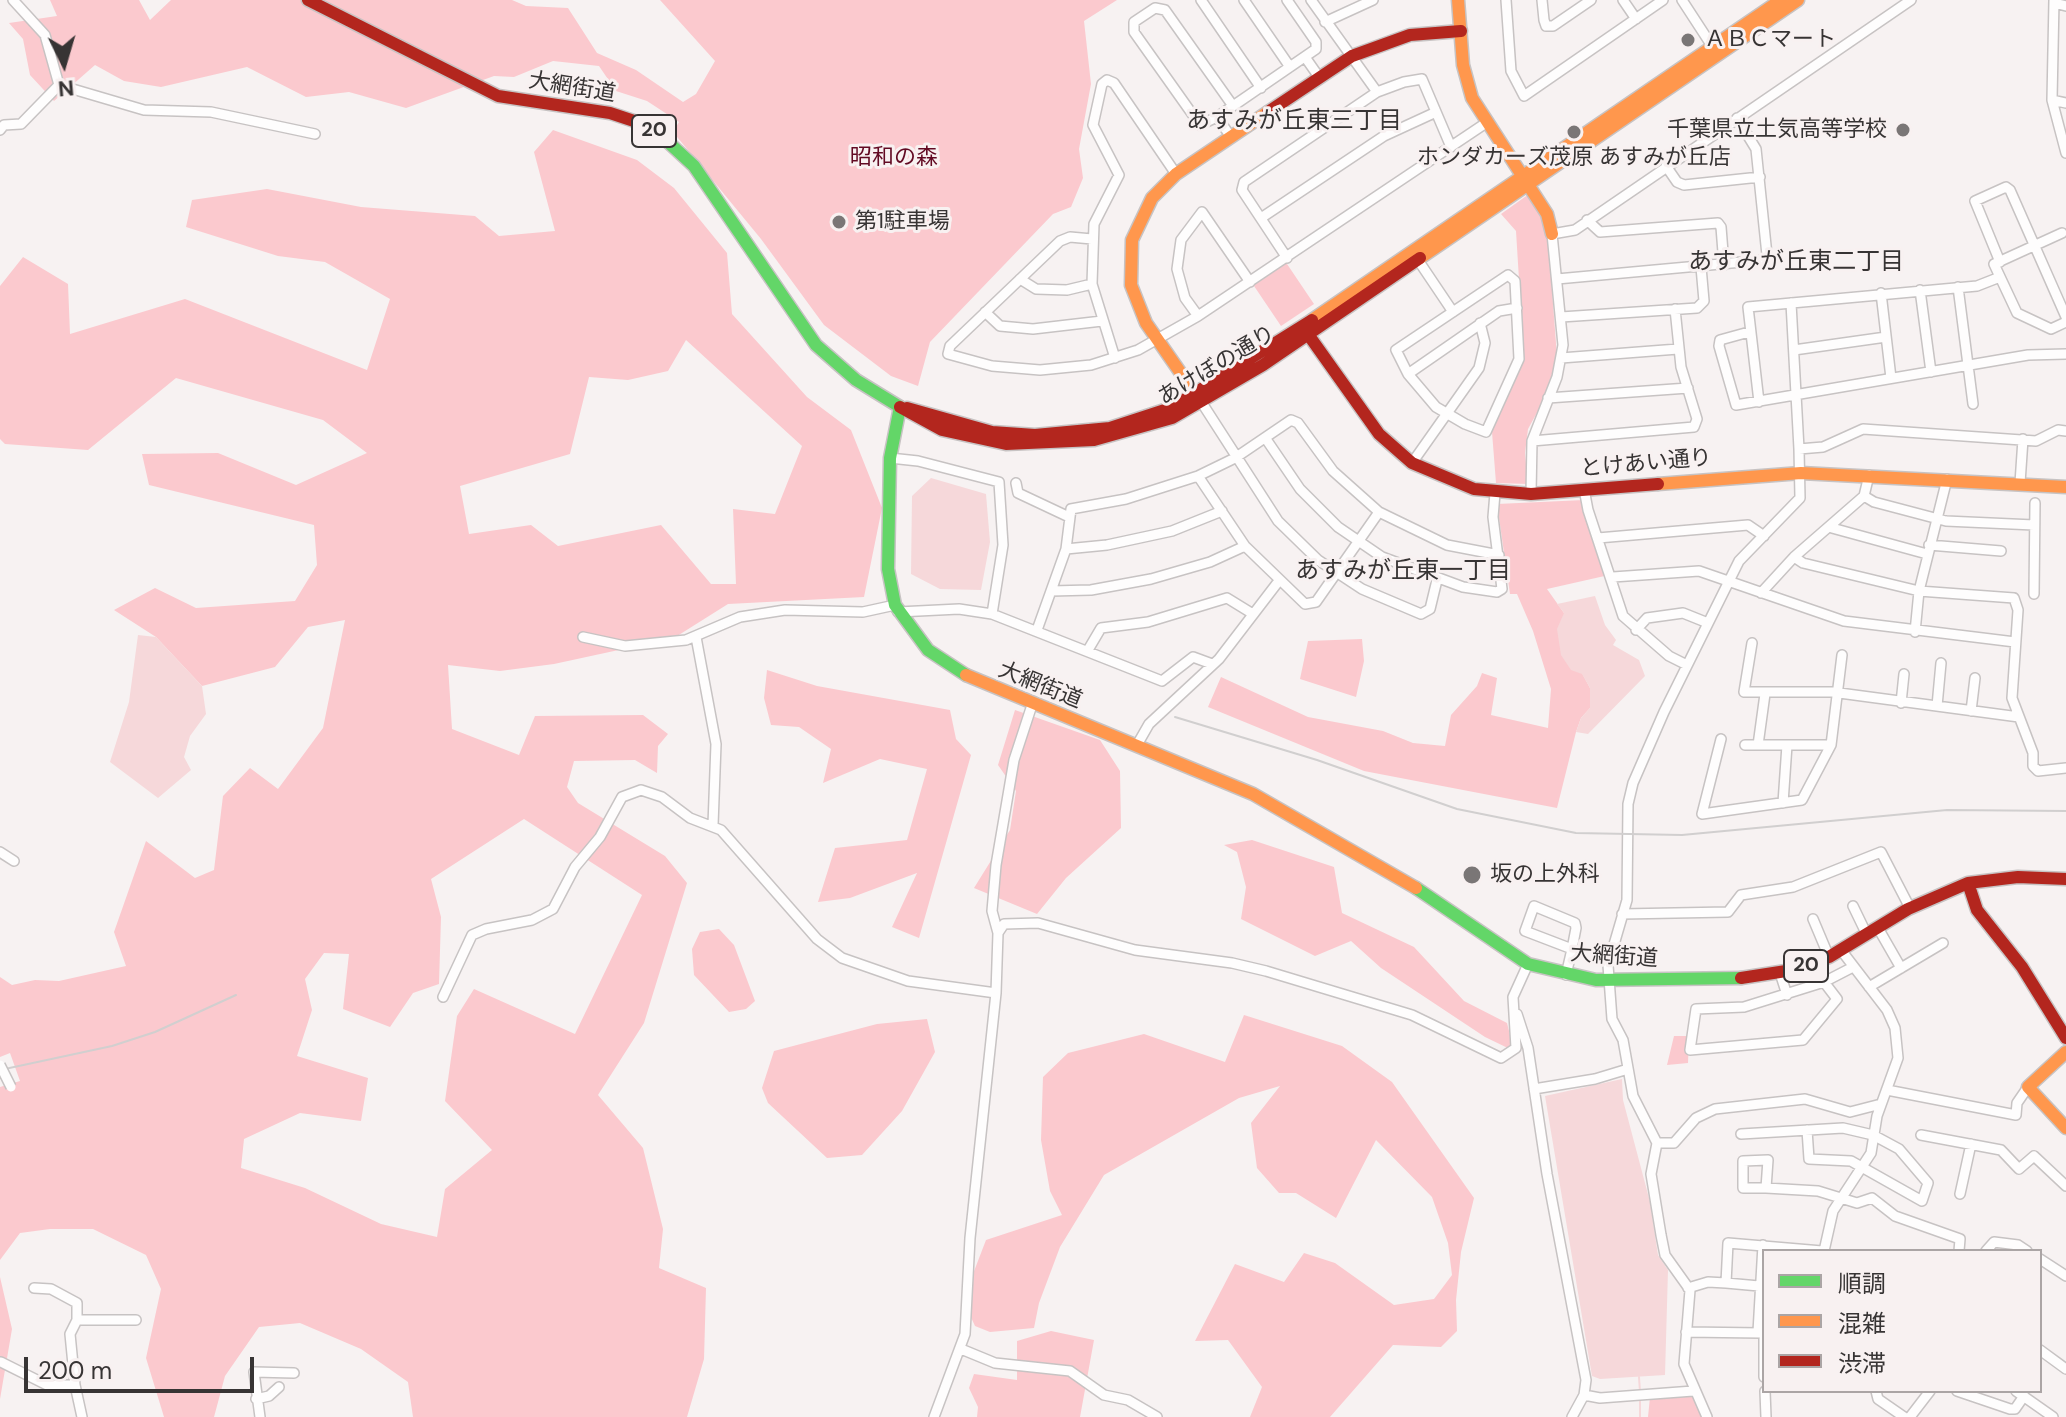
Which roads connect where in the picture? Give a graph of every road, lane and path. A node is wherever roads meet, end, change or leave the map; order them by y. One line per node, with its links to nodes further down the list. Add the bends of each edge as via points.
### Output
1 (13, 0): 28 (street, via 45,35)
2 (308, 0): 95 (street, 大網街道 / 20, via 491,93 622,116 664,138 703,177 822,351)
3 (1201, 0): 29 (street)
4 (1244, 0): 26 (street)
5 (1287, 0): 25 (street, via 1316,42 1316,49)
6 (1311, 0): 21 (street)
7 (1373, 0): 21 (street)
8 (1458, 0): 22 (street)
9 (1506, 0): 20 (street, via 1511,71 1524,96)
10 (1542, 0): 11 (street, via 1546,26)
11 (1591, 0)
12 (1623, 0): 20 (street)
13 (1663, 0): 20 (street)
14 (1682, 0): 23 (street)
15 (1781, 0): 23 (street, あけぼの通り)
16 (1798, 0): 46 (street, あけぼの通り)
17 (1911, 0): 36 (street)
18 (2054, 2): 19 (street); 31 (street)
19 (2066, 6)
20 (1636, 19)
21 (1325, 22): 24 (street)
22 (1461, 31): 24 (street, via 1388,40); 37 (street, via 1467,82)
23 (1712, 46): 46 (street, あけぼの通り)
24 (1352, 56): 27 (street); 30 (street)
25 (1305, 57): 26 (street); 27 (street)
26 (1290, 67): 29 (street)
27 (1319, 77): 40 (street)
28 (59, 85): 38 (street, via 21,124); 39 (street, via 144,110 211,112)
29 (1261, 88): 33 (street)
30 (1377, 92): 34 (street, via 1422,79); 47 (street, via 1244,182 1242,190)
31 (2052, 100): 32 (street); 42 (street)
32 (2066, 103)
33 (1233, 106): 35 (street); 35 (street, via 1165,10 1155,8 1134,22 1134,32 1197,122 1206,124)
34 (1434, 113): 41 (street); 47 (street, via 1384,136)
35 (1217, 117): 40 (street)
36 (1737, 118): 43 (street); 45 (street, via 1754,143)
37 (1486, 123): 41 (street); 46 (street)
38 (0, 130)
39 (315, 134)
40 (1231, 137): 44 (street)
41 (1451, 147): 53 (street)
42 (2066, 153)
43 (1666, 166): 45 (street, via 1684,185); 48 (street)
44 (1176, 174): 51 (street, via 1107,80 1093,125 1119,175 1099,209); 79 (street, via 1140,218 1129,263 1136,304)
45 (1760, 177): 56 (street, via 1767,255 1760,262)
46 (1524, 182): 50 (street, via 1547,214); 54 (street, あけぼの通り); 76 (street, あけぼの通り)
47 (1261, 218): 53 (street)
48 (1587, 220): 50 (street, via 1569,232); 56 (street, via 1600,232 1718,223)
49 (2062, 233): 52 (street)
50 (1552, 234): 60 (street)
51 (1092, 239): 59 (street, via 1062,239); 62 (street)
52 (2035, 245): 55 (street); 55 (street, via 2010,190 2002,188 1975,201); 73 (street)
53 (1287, 258): 61 (street)
54 (1418, 260): 70 (street); 76 (street, あけぼの通り)
55 (2000, 262): 58 (street, via 1994,264)
56 (1724, 265): 57 (street)
57 (1701, 267): 60 (street); 68 (street, via 1702,306)
58 (2000, 277): 63 (street); 73 (street, via 2017,313 2051,329)
59 (1020, 279): 62 (street, via 1036,289); 69 (street)
60 (1557, 279): 72 (street)
61 (1250, 282): 71 (street); 71 (street, via 1202,212 1181,240 1177,269 1185,298)
62 (1092, 284): 74 (street)
63 (1958, 287): 64 (street); 85 (street)
64 (1920, 290): 65 (street); 86 (street)
65 (1881, 293): 66 (street); 78 (street)
66 (1791, 303): 77 (street, via 1748,307); 81 (street)
67 (1517, 308): 70 (street, via 1515,281 1508,275); 75 (street); 96 (street, via 1519,359 1489,429 1481,431)
68 (1675, 309): 72 (street); 80 (street)
69 (985, 312): 74 (street, via 1000,326 1033,329); 83 (street, via 948,354 992,366 1040,370)
70 (1453, 312): 87 (street, via 1396,350)
71 (1198, 316): 79 (street)
72 (1561, 317): 84 (street)
73 (2066, 320)
74 (1102, 321): 83 (street)
75 (1480, 323): 87 (street); 96 (street, via 1484,355)
76 (1305, 330): 92 (street, あけぼの通り); 104 (street, とけあい通り, via 1379,434)
77 (1749, 332): 93 (street); 93 (street, via 1720,340 1719,346 1736,405)
78 (1886, 337): 81 (street); 88 (street)
79 (1158, 340): 83 (street); 92 (street)
80 (1678, 349): 84 (street); 89 (street)
81 (1794, 350): 90 (street)
82 (2066, 354): 85 (street, via 2028,355)
83 (1115, 358)
84 (1561, 358): 91 (street)
85 (1968, 367): 86 (street); 94 (street)
86 (1931, 372): 88 (street)
87 (1408, 374): 96 (street)
88 (1891, 378): 90 (street)
89 (1688, 388): 91 (street); 100 (street, via 1697,419 1694,427)
90 (1796, 396): 93 (street); 101 (street)
91 (1548, 398): 100 (street)
92 (1199, 399): 95 (street, あけぼの通り, via 1110,428 1055,435 992,432); 103 (street)
93 (1759, 402)
94 (1973, 404)
95 (900, 407): 102 (street, 大網街道 / 20)
96 (1447, 414): 104 (street)
97 (2066, 431): 99 (street, via 2036,441)
98 (1266, 439): 103 (street); 118 (street, via 1295,420 1333,471); 125 (street, via 1300,489)
99 (2023, 439): 101 (street, via 1863,429 1823,447); 110 (street)
100 (1532, 441): 114 (street)
101 (1799, 449): 105 (street)
102 (890, 458): 141 (street, 大網街道 / 20, via 888,569); 142 (street, via 999,482 1003,545)
103 (1235, 458): 107 (street); 132 (street, via 1278,521)
104 (1412, 463): 113 (street, とけあい通り, via 1452,483)
105 (1801, 473): 106 (street, とけあい通り); 112 (street, とけあい通り); 123 (street, via 1797,504)
106 (1869, 475): 108 (street, とけあい通り); 115 (street)
107 (1198, 476): 117 (street); 119 (street, via 1126,499 1071,509)
108 (1947, 479): 110 (street, とけあい通り); 120 (street)
109 (1016, 483): 119 (street, via 1018,493)
110 (2020, 483): 111 (street, とけあい通り)
111 (2066, 487)
112 (1584, 489): 114 (street, とけあい通り); 124 (street)
113 (1495, 493): 114 (street, とけあい通り); 130 (street)
114 (1531, 494)
115 (1864, 496): 120 (street); 122 (street)
116 (2035, 503): 121 (street)
117 (1222, 511): 126 (street); 127 (street, via 1172,531)
118 (1379, 512): 125 (street); 130 (street, via 1447,545)
119 (1069, 517): 127 (street)
120 (1938, 517): 121 (street); 128 (street)
121 (2034, 525): 140 (street)
122 (1832, 528): 128 (street); 131 (street)
123 (1764, 536): 124 (street, via 1748,525); 136 (street, via 1739,561)
124 (1598, 538): 133 (street)
125 (1357, 541): 132 (street); 134 (street)
126 (1245, 546): 135 (street); 137 (street, via 1151,579)
127 (1066, 549): 137 (street)
128 (1928, 550): 129 (street); 138 (street)
129 (2001, 551)
130 (1499, 555): 134 (street, via 1503,583 1497,592)
131 (1794, 557): 138 (street); 139 (street)
132 (1336, 572): 134 (street, via 1421,614 1430,609); 135 (street, via 1311,605)
133 (1613, 577): 136 (street, via 1694,570); 146 (street, via 1623,616)
134 (1437, 580)
135 (1278, 582): 143 (street)
136 (1728, 582): 139 (street); 144 (street)
137 (1051, 591): 145 (street)
138 (1919, 591): 147 (street); 150 (street, via 2014,598)
139 (1761, 593): 147 (street, via 1844,621)
140 (2034, 594)
141 (896, 608): 142 (street); 149 (street, via 785,610 740,617); 162 (street, 大網街道 / 20, via 928,650 958,671)
142 (992, 614): 145 (street)
143 (1253, 614): 152 (street, via 1227,598 1164,618 1101,628); 155 (street)
144 (1708, 623): 146 (street, via 1683,613 1651,616); 156 (street)
145 (1037, 630): 152 (street)
146 (1636, 630): 156 (street)
147 (1915, 632): 150 (street)
148 (583, 637): 149 (street, via 625,646)
149 (696, 637): 174 (street, via 716,744)
150 (2015, 642): 165 (street, via 2012,698)
151 (1752, 643): 159 (street, via 1744,692)
152 (1088, 650): 155 (street, via 1162,681 1193,657)
153 (1842, 655): 160 (street)
154 (1941, 663): 163 (street)
155 (1212, 664): 167 (street, via 1149,724)
156 (1687, 665): 181 (street, via 1633,783)
157 (1904, 674): 161 (street)
158 (1975, 678): 164 (street)
159 (1765, 694): 160 (street); 169 (street)
160 (1838, 694): 161 (street); 171 (street)
161 (1901, 703): 163 (street)
162 (1032, 705): 167 (street, 大網街道 / 20); 184 (street, via 1014,760 996,865 992,911)
163 (1937, 706): 164 (street)
164 (1971, 711): 165 (street)
165 (2019, 717): 172 (street, via 2033,766 2038,771)
166 (1721, 739): 173 (street, via 1702,814)
167 (1137, 745): 189 (street, 大網街道 / 20, via 1253,794 1371,859)
168 (1745, 745): 169 (street)
169 (1758, 745): 170 (street)
170 (1787, 745): 171 (street); 173 (street)
171 (1831, 745): 173 (street, via 1807,795)
172 (2066, 768)
173 (1783, 803)
174 (713, 825): 197 (street, via 817,939 842,958 908,981); 199 (street, via 641,790 622,797 553,909 532,920 472,935)
175 (0, 852): 176 (street)
176 (14, 861)
177 (2066, 879): 178 (street, 大網街道 / 20)
178 (1968, 883): 180 (street, 大網街道 / 20); 201 (street, via 1977,910 2022,967)
179 (1853, 906): 183 (street)
180 (1910, 908): 181 (street, via 1881,852 1793,887 1741,895 1728,912); 183 (street, 大網街道 / 20)
181 (1622, 914): 194 (street, via 1610,951)
182 (1813, 919): 188 (street)
183 (1872, 932): 187 (street, 大網街道 / 20); 191 (street)
184 (998, 933): 197 (street); 200 (street, via 1004,924 1038,923 1135,950 1266,971 1412,1015 1501,1058 1516,1048)
185 (1943, 943): 191 (street)
186 (1572, 949): 186 (street, via 1575,923 1534,906 1525,931); 193 (street)
187 (1841, 950): 188 (street, 大網街道 / 20); 190 (street)
188 (1829, 957): 192 (street, 大網街道 / 20)
189 (1528, 964): 193 (street, 大網街道 / 20); 200 (street, via 1515,987)
190 (1853, 967): 195 (street); 196 (street)
191 (1901, 968): 196 (street)
192 (1780, 973): 194 (street, 大網街道 / 20, via 1730,980); 198 (street)
193 (1566, 975): 194 (street, 大網街道 / 20)
194 (1610, 980): 204 (street, via 1612,1019 1623,1040)
195 (1824, 982): 198 (street); 198 (street, via 1837,999 1803,1040 1690,1050 1696,1009 1744,1007)
196 (1869, 987): 208 (street, via 1887,1010 1898,1043)
197 (996, 993): 240 (street)
198 (1787, 995)
199 (443, 997)
200 (1514, 1007): 207 (street)
201 (2066, 1038)
202 (2066, 1052): 206 (street)
203 (0, 1065): 205 (street, bridge)
204 (1628, 1069): 207 (street); 215 (street, via 1633,1096)
205 (11, 1087)
206 (2028, 1087): 208 (street, via 2016,1115); 210 (street)
207 (1534, 1089): 253 (street, via 1586,1380)
208 (1887, 1090): 209 (street)
209 (1881, 1104): 213 (street); 215 (street, via 1850,1112 1805,1099 1715,1109 1696,1118 1674,1143)
210 (2066, 1128)
211 (1807, 1130): 212 (street); 213 (street, via 1843,1128); 217 (street, via 1809,1159 1839,1158)
212 (1741, 1134)
213 (1873, 1135): 217 (street, via 1871,1153); 217 (street, via 1899,1149 1928,1183 1922,1201)
214 (1921, 1135): 216 (street)
215 (1657, 1143): 235 (street, via 1651,1174 1665,1255)
216 (1971, 1144): 218 (street, via 2001,1150 2019,1169 2034,1156); 220 (street)
217 (1862, 1166): 221 (street)
218 (2066, 1186)
219 (1766, 1188): 221 (street)
220 (1960, 1194)
221 (1842, 1197): 225 (street); 226 (street, via 1857,1203 1872,1198 1895,1216 1960,1239)
222 (1763, 1245): 223 (street); 224 (street); 232 (street, via 1728,1243)
223 (1763, 1249)
224 (1803, 1249)
225 (1824, 1249)
226 (1959, 1249)
227 (1988, 1249): 228 (street, via 1994,1242)
228 (2024, 1249)
229 (1762, 1255): 233 (street)
230 (2042, 1260): 231 (street)
231 (2066, 1276)
232 (1726, 1283): 233 (street); 235 (street)
233 (1759, 1286): 239 (street)
234 (34, 1288): 236 (street, via 51,1289 77,1303)
235 (1688, 1288): 238 (street)
236 (77, 1320): 237 (street); 245 (street, via 70,1334)
237 (136, 1320)
238 (1686, 1332): 239 (street); 247 (street, via 1684,1364)
239 (1762, 1335)
240 (961, 1349): 257 (street); 258 (street, via 995,1363 1070,1371 1104,1395 1128,1400)
241 (2042, 1351): 243 (street)
242 (1, 1362): 245 (street, via 47,1385)
243 (2066, 1369)
244 (294, 1373): 254 (street, via 254,1372)
245 (75, 1385): 255 (street)
246 (279, 1387): 254 (street)
247 (1693, 1391): 253 (street); 260 (street)
248 (1765, 1393): 261 (street)
249 (1876, 1393): 262 (street)
250 (1928, 1393): 262 (street)
251 (1963, 1393): 252 (street, via 2010,1409 2015,1409)
252 (2020, 1394): 263 (street)
253 (1584, 1395): 259 (street)
254 (256, 1399): 256 (street)
255 (82, 1417)
256 (260, 1417)
257 (934, 1417)
258 (1157, 1417)
259 (1572, 1417)
260 (1707, 1417)
261 (1766, 1417)
262 (1907, 1417)
263 (2053, 1417)

